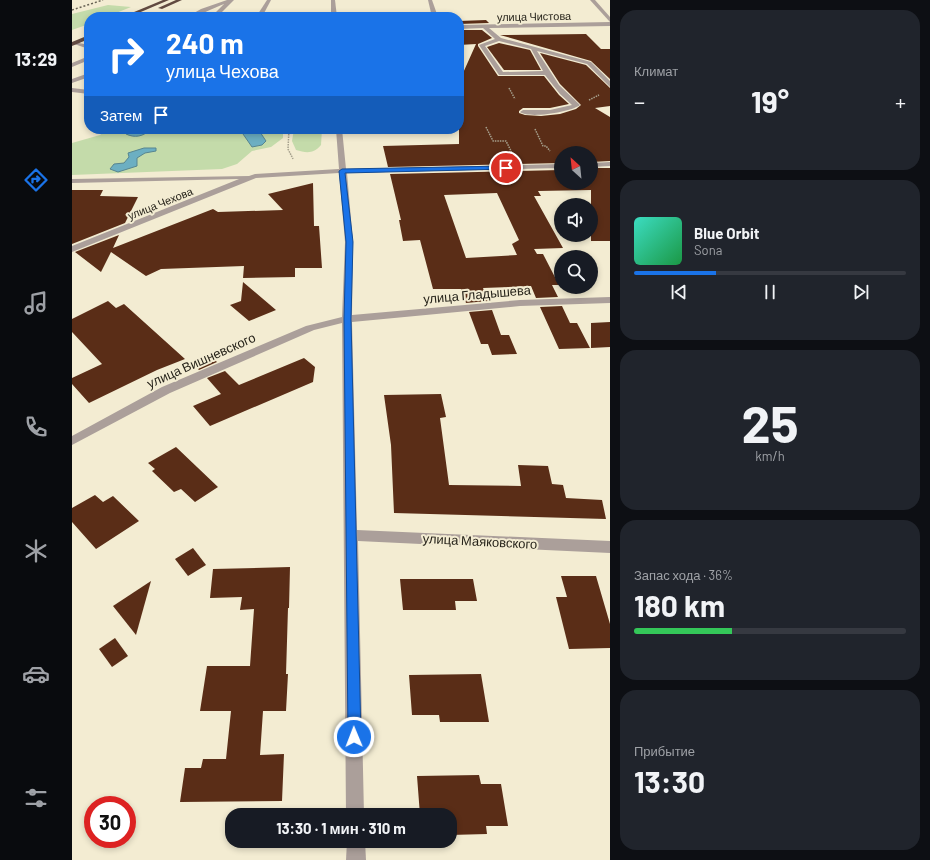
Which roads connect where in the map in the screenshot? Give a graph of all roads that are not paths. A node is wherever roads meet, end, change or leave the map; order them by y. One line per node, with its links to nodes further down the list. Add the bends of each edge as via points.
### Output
1 (167, 0): 8 (highway)
2 (180, 0): 9 (highway)
3 (232, 0): 10 (street); 11 (street)
4 (269, 0): 12 (street)
5 (333, 0): 13 (street)
6 (430, 0): 14 (street)
7 (592, 0): 15 (street)
8 (137, 12)
9 (151, 12)
10 (199, 12)
11 (219, 12)
12 (262, 12)
13 (334, 12)
14 (434, 12)
15 (610, 20)
16 (610, 24): 18 (street, улица Чистова)
17 (464, 27): 18 (street, улица Чистова)
18 (485, 27): 21 (street)
19 (84, 35): 22 (highway)
20 (84, 39): 22 (highway)
21 (499, 39): 24 (street); 28 (street, via 482,45 500,74)
22 (73, 42): 23 (street)
23 (84, 45)
24 (533, 48): 28 (street); 30 (street, via 589,63 602,72)
25 (84, 60): 26 (street)
26 (72, 65)
27 (82, 71): 29 (street)
28 (546, 74): 33 (street, via 564,96 577,106 551,112)
29 (72, 81)
30 (610, 85)
31 (72, 90): 32 (street)
32 (84, 91)
33 (523, 112)
34 (339, 134): 38 (street)
35 (610, 164): 36 (street)
36 (598, 165)
37 (554, 166): 38 (street, улица Чехова)
38 (342, 171): 39 (street, улица Чехова); 43 (street, via 349,242)
39 (255, 176): 40 (street, улица Чехова); 41 (street, улица Чехова)
40 (72, 181)
41 (72, 249)
42 (610, 300): 43 (street, улица Гладышева, via 520,303)
43 (347, 319): 44 (street, улица Вишневского, via 310,328 166,390); 45 (street)
44 (72, 442)
45 (351, 535): 46 (street, улица Маяковского); 47 (street)
46 (610, 547)
47 (356, 808)
48 (356, 848): 49 (street)
49 (356, 860)

